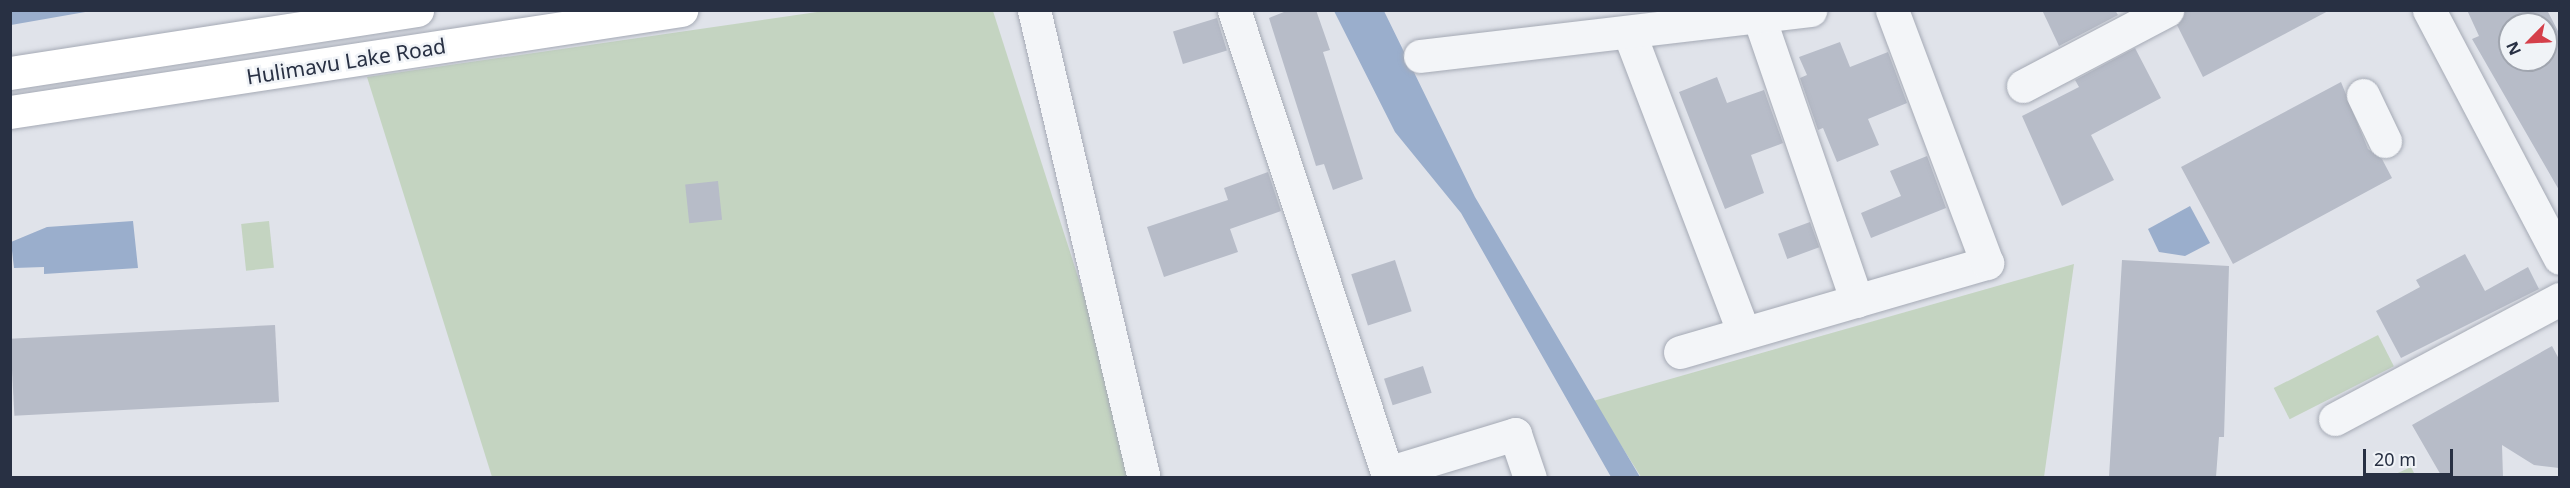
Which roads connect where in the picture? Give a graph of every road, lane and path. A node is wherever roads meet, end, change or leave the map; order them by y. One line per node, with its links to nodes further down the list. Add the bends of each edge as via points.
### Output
1 (417, 10): 12 (main road, Hulimavu Lake Road)
2 (681, 10): 15 (main road, Hulimavu Lake Road)
3 (1034, 10): 24 (street)
4 (1234, 10): 23 (street)
5 (1810, 10): 9 (street)
6 (1892, 10): 19 (street, via 1987,263)
7 (2167, 10): 13 (street)
8 (2429, 10): 17 (street)
9 (1760, 20): 10 (street); 19 (street)
10 (1630, 36): 11 (street); 20 (street)
11 (1420, 56)
12 (10, 73)
13 (2023, 86)
14 (2363, 95): 16 (street)
15 (10, 112)
16 (2385, 141)
17 (2559, 258)
18 (2559, 299): 22 (street)
19 (1857, 301): 20 (street)
20 (1744, 333): 21 (street)
21 (1680, 352)
22 (2336, 419)
23 (1388, 475): 25 (street, via 1515,434)
24 (1144, 477)
25 (1530, 477)

